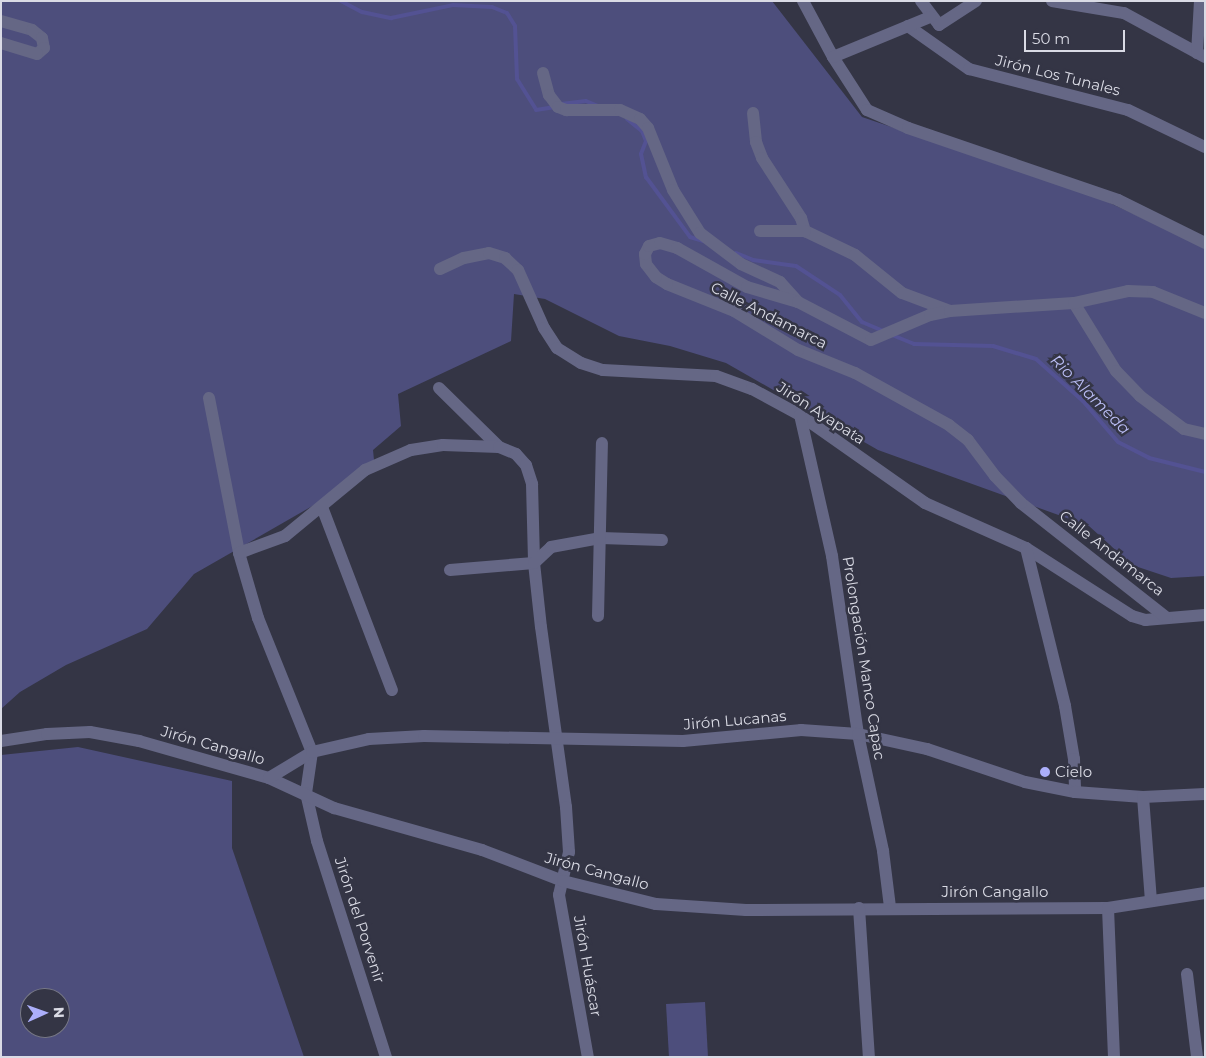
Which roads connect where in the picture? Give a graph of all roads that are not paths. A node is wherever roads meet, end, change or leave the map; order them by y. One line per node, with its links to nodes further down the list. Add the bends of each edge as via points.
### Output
1 (803, 1): 11 (street)
2 (920, 1): 6 (street)
3 (976, 1): 6 (street, via 946,23 939,25)
4 (1052, 1): 10 (street, via 1124,13)
5 (1200, 1): 10 (street)
6 (930, 17): 8 (street)
7 (1, 21): 9 (street, via 32,30 42,38 44,48 36,54)
8 (908, 26): 11 (street); 14 (street, Jirón Los Tunales, via 969,69 1128,110)
9 (1, 43)
10 (1201, 55)
11 (832, 57): 17 (street, via 867,110 886,120 1118,200)
12 (543, 73): 19 (street, via 549,95 558,107 566,110 620,110 640,119 648,128 673,190 700,233 741,264 780,282)
13 (753, 112): 15 (street, via 756,142 762,158 801,218)
14 (1205, 147)
15 (805, 230): 16 (street); 21 (street, via 855,255 902,293)
16 (760, 231)
17 (1205, 243)
18 (440, 270): 25 (street, Jirón Ayapata, via 464,258 489,253 505,258 518,270 544,328 557,348 582,363 603,370 716,376 752,389)
19 (798, 302): 21 (street, Calle Andamarca, via 870,340 930,315); 38 (street, Calle Andamarca, via 747,287 677,248 660,243 649,246 645,254 646,264 656,277 667,284 734,311 798,350 855,373 949,424 968,440 995,476 1021,503)
20 (1074, 304): 21 (street, Calle Andamarca); 22 (street, Calle Andamarca, via 1128,291 1153,292); 26 (street, via 1116,371 1140,396 1184,429)
21 (950, 311)
22 (1205, 313)
23 (439, 388): 28 (street)
24 (209, 398): 33 (street)
25 (800, 415): 32 (street, Jirón Ayapata, via 925,503); 40 (street, Prolongación Manco Capac, via 832,556)
26 (1205, 434)
27 (602, 443): 30 (street)
28 (498, 447): 29 (street, via 443,445 411,450 364,470); 34 (street, Jirón Huáscar, via 516,454 526,465 532,484)
29 (322, 507): 33 (street, via 285,536); 39 (street)
30 (601, 538): 31 (street); 34 (street, via 552,547); 37 (street)
31 (662, 540)
32 (1026, 548): 38 (street, Jirón Ayapata, via 1132,616 1145,620); 45 (street, via 1065,706 1074,759)
33 (239, 553): 43 (street, via 258,618)
34 (534, 563): 35 (street); 41 (street, Jirón Huáscar)
35 (450, 570)
36 (1205, 615): 38 (street, Jirón Ayapata)
37 (598, 616)
38 (1167, 618)
39 (392, 690)
40 (858, 734): 41 (street, Jirón Lucanas, via 801,730 682,741); 45 (street, Jirón Lucanas, via 927,748 1025,782); 52 (street, Prolongación Manco Capac, via 883,851)
41 (555, 739): 43 (street, Jirón Lucanas, via 424,736 368,739); 49 (street, Jirón Huáscar, via 566,807 569,852)
42 (1, 741): 44 (street, Jirón Cangallo, via 90,732 139,741)
43 (312, 752): 44 (street, Jirón Lucanas); 46 (street)
44 (269, 778): 46 (street, Jirón Cangallo)
45 (1075, 792): 48 (street, Jirón Lucanas)
46 (306, 793): 49 (street, Jirón Cangallo, via 334,808 482,850); 56 (street, Jirón del Porvenir, via 317,840)
47 (1205, 794): 48 (street, Jirón Lucanas)
48 (1143, 797): 51 (street)
49 (563, 881): 53 (street, Jirón Cangallo, via 656,904 746,910); 57 (street, Jirón Huáscar, via 559,896)
50 (1205, 893): 51 (street, Jirón Cangallo)
51 (1152, 901): 54 (street, Jirón Cangallo)
52 (890, 907): 53 (street, Jirón Cangallo); 54 (street, Jirón Cangallo)
53 (859, 908): 58 (street)
54 (1108, 908): 59 (street)
55 (1187, 974): 60 (street)
56 (386, 1057)
57 (588, 1057)
58 (870, 1057)
59 (1114, 1057)
60 (1197, 1057)

